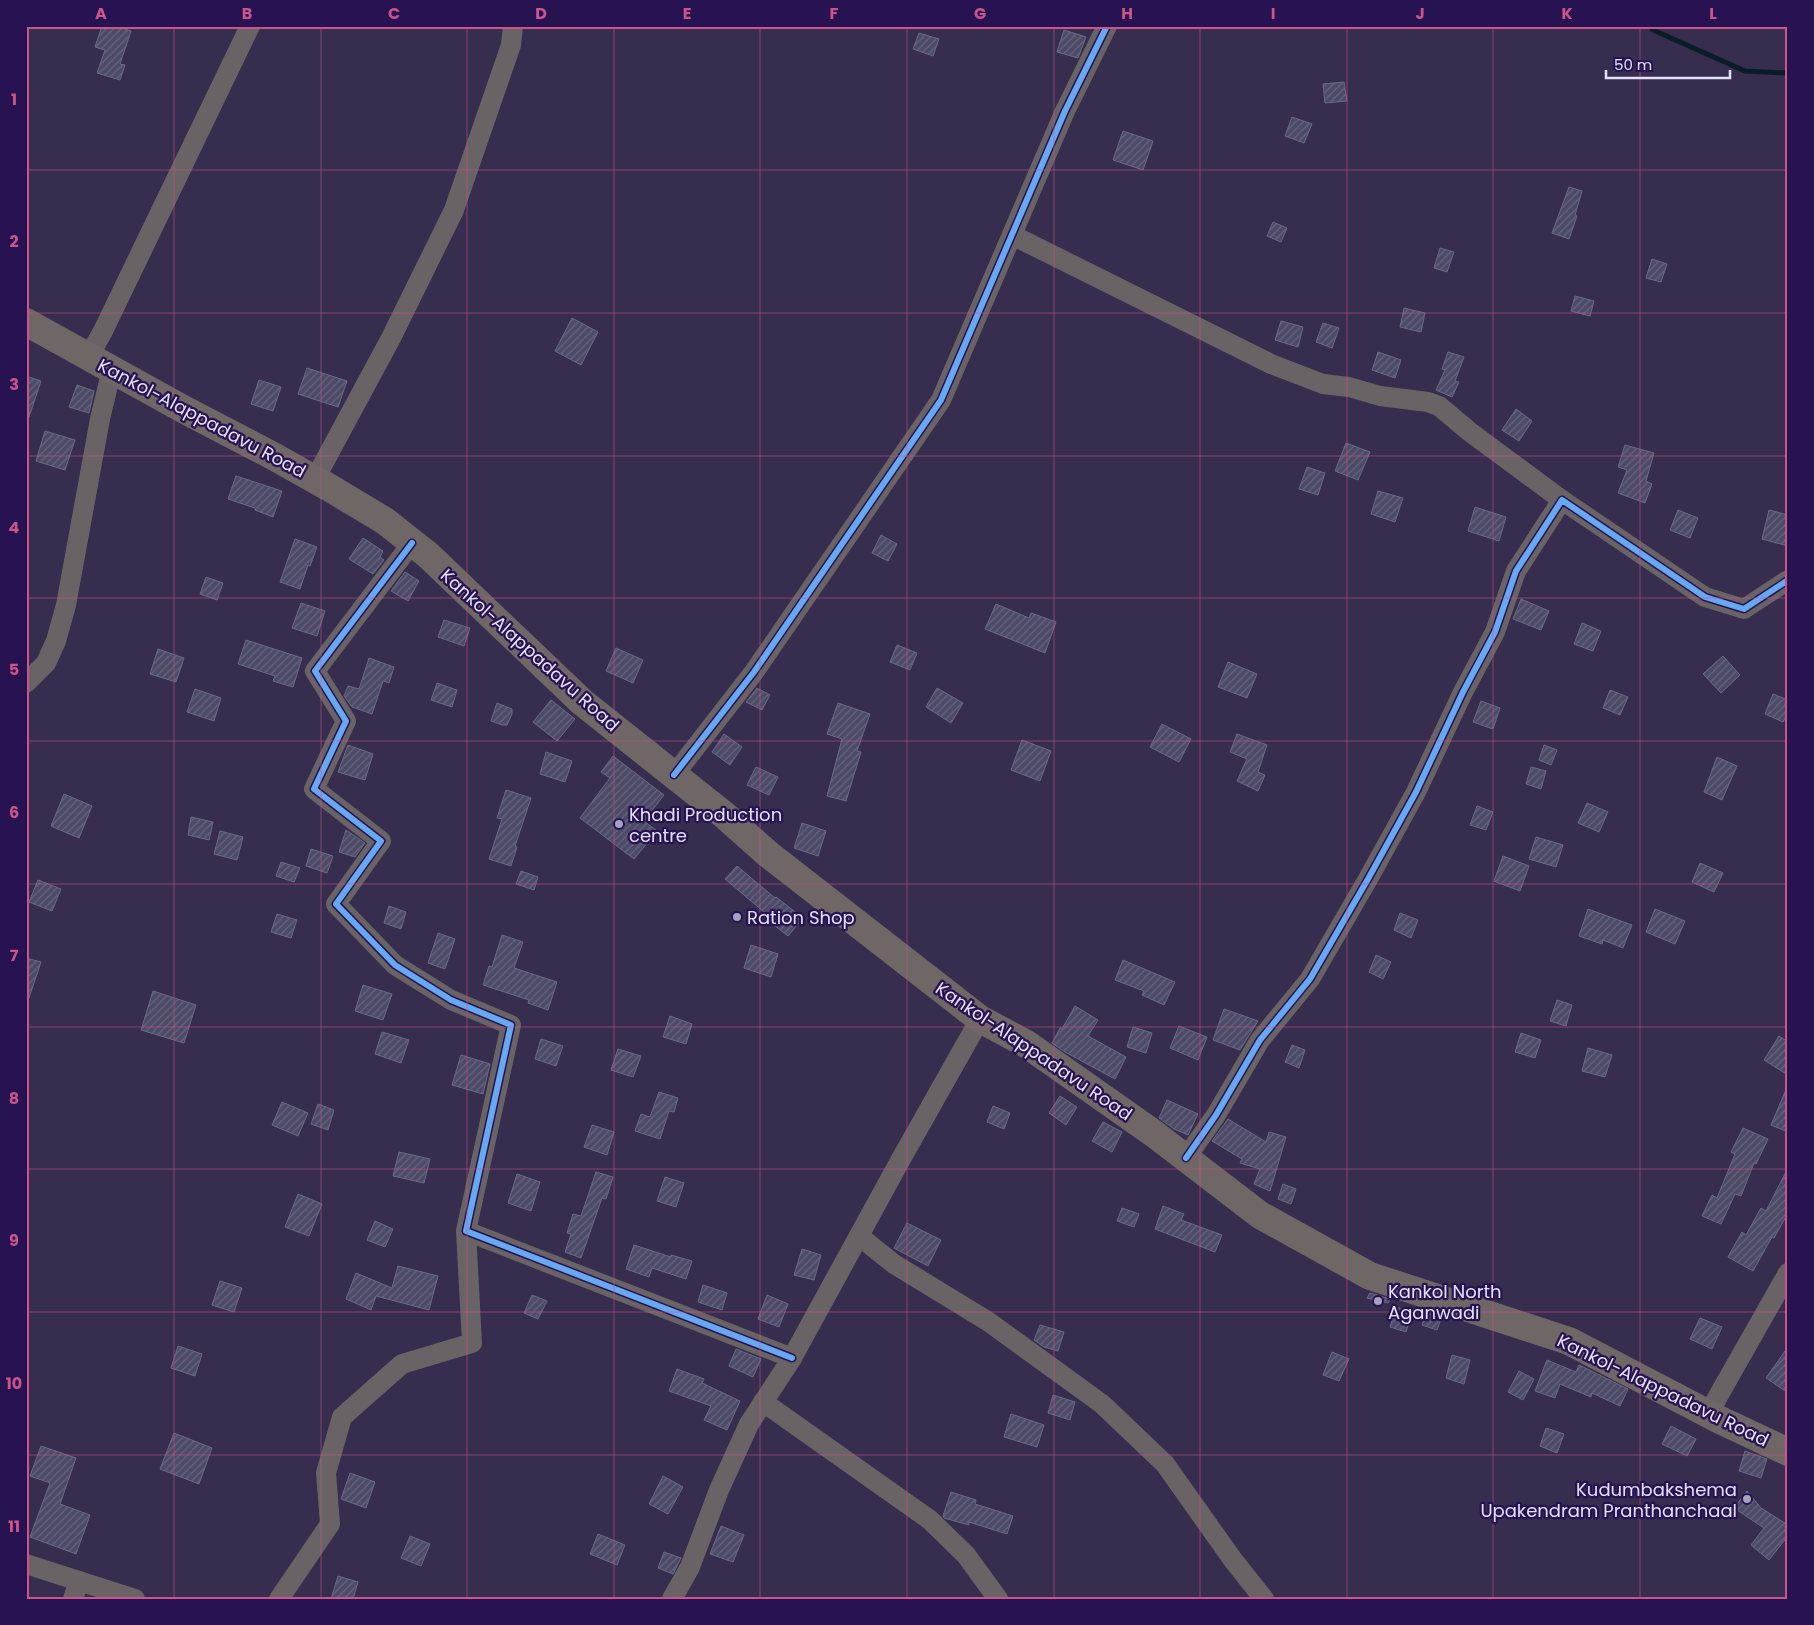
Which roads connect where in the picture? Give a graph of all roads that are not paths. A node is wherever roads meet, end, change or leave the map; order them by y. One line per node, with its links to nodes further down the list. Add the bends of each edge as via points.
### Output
1 (250, 26): 6 (street, via 103,331)
2 (513, 26): 7 (street, via 508,54 454,210 391,338)
3 (1107, 26): 4 (street, via 1065,111)
4 (1012, 235): 8 (street, via 1271,364 1324,384 1349,386 1380,396 1439,406); 12 (street, via 942,400 754,672)
5 (26, 322): 6 (main road, Kankol-Alappadavu Road)
6 (100, 363): 7 (main road, Kankol-Alappadavu Road); 11 (street, via 100,419 66,605 46,663)
7 (315, 479): 9 (main road, Kankol-Alappadavu Road, via 385,521)
8 (1562, 500): 10 (street, via 1705,597 1744,609); 14 (street, via 1516,571 1495,632 1416,792 1368,879 1310,979 1260,1040 1216,1115)
9 (412, 543): 12 (main road, Kankol-Alappadavu Road, via 582,702); 15 (street, via 315,671 346,722 314,789 381,841 336,904 395,965 451,1000 512,1025)
10 (1788, 580)
11 (26, 683)
12 (674, 775): 13 (main road, Kankol-Alappadavu Road, via 768,854)
13 (980, 1019): 14 (main road, Kankol-Alappadavu Road, via 1025,1043); 16 (street)
14 (1186, 1158): 20 (main road, Kankol-Alappadavu Road, via 1260,1215 1370,1276 1568,1341)
15 (466, 1231): 18 (street); 25 (street, via 472,1343 402,1364 342,1417 326,1473 330,1524)
16 (859, 1236): 18 (street); 28 (street, via 894,1264 989,1322 1102,1404 1165,1464)
17 (1788, 1273): 20 (street)
18 (792, 1358): 19 (street)
19 (763, 1402): 26 (street, via 718,1490 690,1567); 27 (street, via 930,1520 966,1555)
20 (1708, 1414): 21 (main road, Kankol-Alappadavu Road)
21 (1788, 1452)
22 (26, 1564): 23 (street)
23 (76, 1590): 24 (street)
24 (135, 1599)
25 (279, 1599)
26 (672, 1599)
27 (998, 1599)
28 (1264, 1599)

